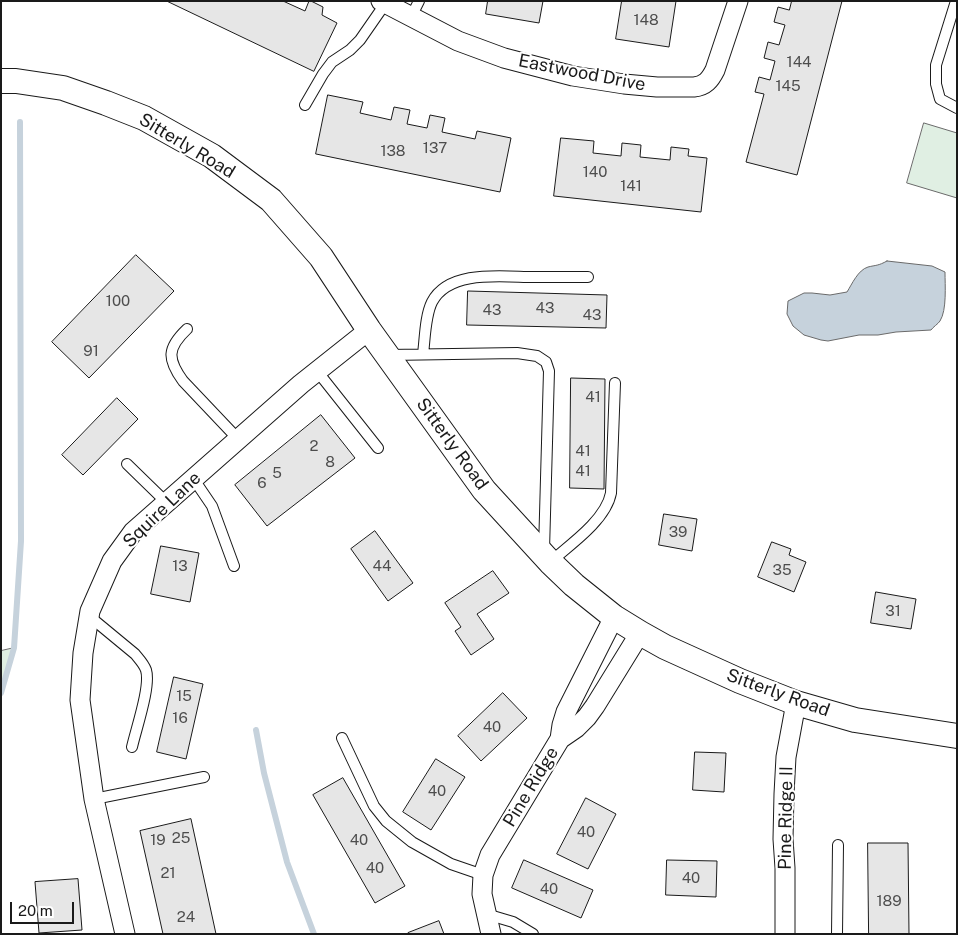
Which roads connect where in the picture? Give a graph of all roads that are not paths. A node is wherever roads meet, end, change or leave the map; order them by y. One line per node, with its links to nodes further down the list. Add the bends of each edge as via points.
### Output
1 (738, 1): 4 (street, Eastwood Drive, via 712,77 707,83 694,87 624,84 573,76 504,58 458,41)
2 (956, 1): 7 (lane, via 936,65 936,84 940,99)
3 (383, 2): 4 (street, Eastwood Drive); 6 (lane, via 360,40 332,62)
4 (415, 9)
5 (1, 81): 10 (street, Sitterly Road, via 63,88 106,103 144,118 212,156 271,200 321,257)
6 (305, 105)
7 (957, 108)
8 (588, 277): 11 (lane, via 480,276 452,283 432,301)
9 (187, 329): 15 (lane, via 172,348 176,371)
10 (369, 330): 12 (street, Sitterly Road); 13 (street, Squire Lane)
11 (423, 354): 12 (lane); 20 (lane, via 517,353 537,356 546,362 550,371)
12 (388, 355): 20 (street, Sitterly Road, via 484,490)
13 (317, 372): 15 (street, Squire Lane); 16 (lane)
14 (615, 383): 20 (lane, via 610,501 586,533)
15 (238, 439): 18 (street, Squire Lane)
16 (378, 448)
17 (127, 464): 19 (lane)
18 (193, 478): 19 (street, Squire Lane); 21 (lane, via 212,506)
19 (166, 502): 22 (street, Squire Lane, via 133,532 112,561)
20 (547, 559): 23 (street, Sitterly Road)
21 (234, 566)
22 (89, 616): 29 (lane, via 135,654 146,670 146,692); 31 (street, Squire Lane, via 80,700)
23 (614, 616): 24 (street, Sitterly Road); 28 (street, Pine Ridge, via 566,712)
24 (640, 633): 25 (street, Sitterly Road, via 740,681); 28 (street, via 596,706 576,728)
25 (796, 703): 26 (street, Sitterly Road, via 855,720); 38 (street, Pine Ridge II, via 786,757 784,794)
26 (957, 736)
27 (342, 738): 33 (lane, via 374,806 386,822 412,842 451,864)
28 (560, 739): 33 (street, Pine Ridge, via 490,855)
29 (132, 747)
30 (204, 777): 31 (lane)
31 (94, 799): 35 (street, Squire Lane)
32 (838, 845): 39 (lane)
33 (484, 875): 34 (street, Pine Ridge, via 482,894)
34 (486, 914): 36 (street, Pine Ridge); 37 (lane, via 513,922)
35 (125, 934)
36 (491, 934)
37 (533, 934)
38 (785, 934)
39 (837, 934)

